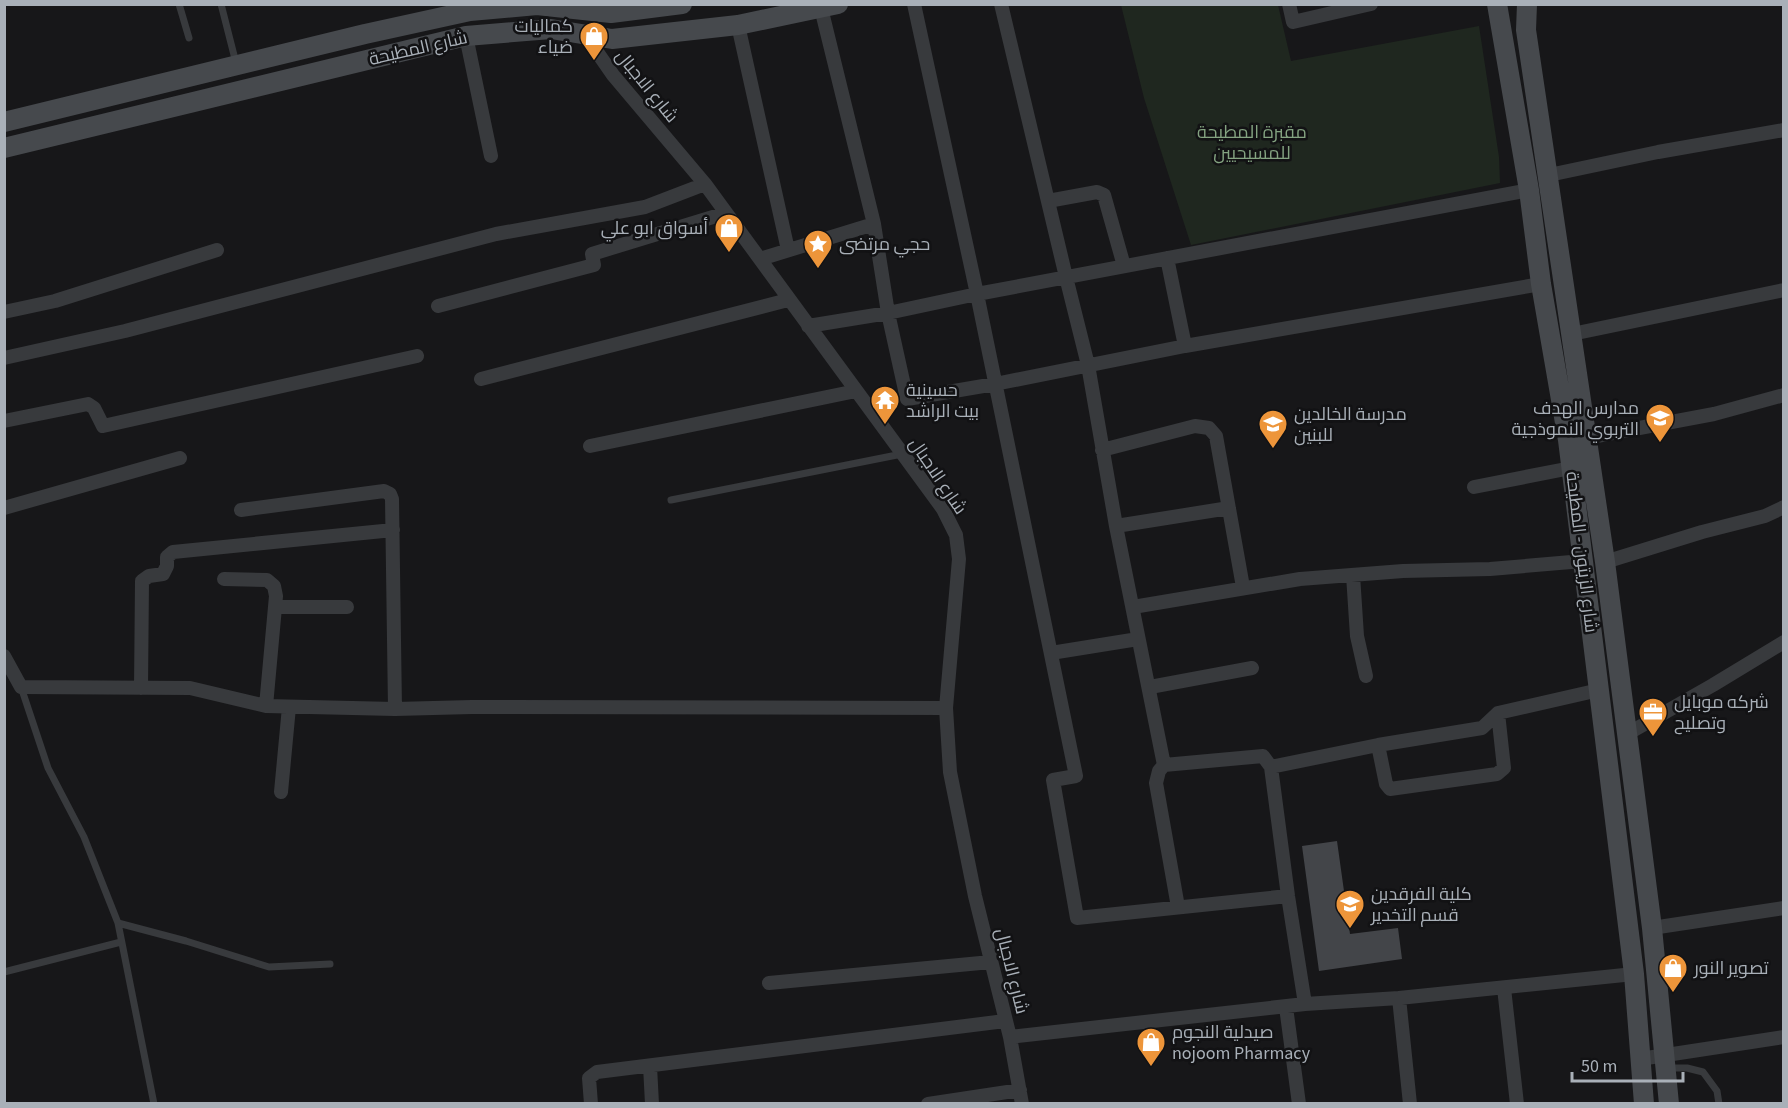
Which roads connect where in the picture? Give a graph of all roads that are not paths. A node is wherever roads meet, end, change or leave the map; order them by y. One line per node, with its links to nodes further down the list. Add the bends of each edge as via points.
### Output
1 (178, 4): 16 (lane)
2 (222, 4): 18 (lane)
3 (682, 4): 11 (main road, شارع المطيحة, via 611,13)
4 (914, 4): 37 (street)
5 (1001, 4): 26 (street)
6 (1289, 4): 7 (street, via 1293,22)
7 (1371, 4)
8 (1497, 4): 25 (main road, شارع الزيتون - المطيحة)
9 (1527, 4): 23 (main road, شارع الزيتون - المطيحة, via 1526,30)
10 (829, 6): 12 (main road, شارع المطيحة); 28 (street)
11 (584, 7): 13 (main road, شارع المطيحة, via 537,5 470,11)
12 (738, 25): 15 (main road, شارع المطيحة, via 612,39); 30 (street)
13 (365, 34): 17 (main road); 18 (main road, شارع المطيحة)
14 (466, 36): 15 (main road, شارع المطيحة, via 551,29); 17 (main road, شارع المطيحة); 22 (street)
15 (586, 36): 24 (street, شارع الاجبال, via 613,75)
16 (189, 38)
17 (370, 59): 21 (main road, شارع المطيحة)
18 (237, 66): 19 (main road, شارع المطيحة)
19 (4, 122)
20 (1784, 129): 23 (street)
21 (4, 148)
22 (491, 156)
23 (1549, 175): 43 (main road, شارع الزيتون - المطيحة)
24 (705, 184): 27 (street, شارع الاجبال); 46 (street, via 645,207 496,234 125,331)
25 (1529, 190): 31 (street); 35 (main road, شارع الزيتون - المطيحة)
26 (1048, 201): 33 (street, via 1097,192 1104,195); 34 (street)
27 (726, 213): 32 (street, شارع الاجبال); 39 (street, via 592,254 594,265)
28 (874, 224): 30 (street); 41 (street)
29 (217, 250): 40 (street, via 55,302)
30 (788, 250): 32 (street)
31 (1167, 258): 33 (street); 44 (street)
32 (760, 259): 38 (street, شارع الاجبال)
33 (1124, 267): 34 (street)
34 (1066, 277): 37 (street); 47 (street)
35 (1541, 284): 44 (street); 58 (main road, شارع الزيتون - المطيحة)
36 (1784, 290): 43 (street)
37 (977, 294): 41 (street); 49 (street)
38 (788, 300): 42 (street, شارع الاجبال); 48 (street)
39 (438, 306)
40 (4, 312)
41 (888, 313): 42 (street); 49 (street, via 907,399)
42 (808, 326): 50 (street, شارع الاجبال)
43 (1572, 334): 53 (main road, شارع الزيتون - المطيحة)
44 (1185, 346): 47 (street)
45 (417, 356): 52 (street, via 103,426 88,404)
46 (4, 358)
47 (1088, 365): 49 (street); 55 (street)
48 (481, 379)
49 (995, 384): 77 (street)
50 (856, 391): 54 (street); 56 (street, شارع الاجبال)
51 (1784, 395): 53 (street, via 1714,414)
52 (4, 421)
53 (1586, 438): 68 (main road, شارع الزيتون - المطيحة)
54 (590, 446)
55 (1102, 450): 63 (street, via 1195,426 1209,428 1216,436); 65 (street)
56 (902, 454): 60 (lane); 87 (street, شارع الاجبال, via 943,509 956,535 958,559)
57 (180, 458): 62 (street)
58 (1571, 468): 59 (street); 67 (main road, شارع الزيتون - المطيحة)
59 (1474, 487)
60 (671, 500)
61 (1784, 507): 68 (street, via 1765,516)
62 (4, 508)
63 (1228, 508): 65 (street); 71 (street)
64 (241, 510): 66 (street, via 384,491 392,499)
65 (1116, 526): 73 (street)
66 (393, 530): 83 (street, via 173,552 167,557 163,574 142,581); 88 (street)
67 (1583, 561): 69 (street); 84 (main road, شارع الزيتون - المطيحة)
68 (1605, 562): 90 (main road, شارع الزيتون - المطيحة)
69 (1353, 575): 71 (street); 80 (street, via 1357,636)
70 (224, 579): 72 (street, via 267,580 274,586)
71 (1243, 587): 73 (street)
72 (275, 607): 74 (street); 85 (street)
73 (1133, 607): 75 (street)
74 (347, 608)
75 (1138, 639): 77 (street); 82 (street)
76 (1784, 642): 90 (street)
77 (1051, 653): 96 (street, via 1076,776 1053,780 1077,918)
78 (4, 656): 81 (street)
79 (1252, 668): 82 (street)
80 (1366, 676)
81 (21, 687): 83 (street); 98 (lane, via 48,768 84,837)
82 (1150, 687): 92 (street)
83 (141, 688): 85 (street, via 190,688)
84 (1599, 690): 89 (street); 104 (main road, شارع الزيتون - المطيحة)
85 (266, 706): 86 (street)
86 (289, 707): 88 (street); 94 (street)
87 (946, 708): 88 (street); 101 (street, شارع الاجبال, via 950,772)
88 (394, 709)
89 (1498, 713): 91 (street, via 1482,728); 91 (street, via 1504,768 1497,774 1390,789)
90 (1627, 734): 99 (main road, شارع الزيتون - المطيحة)
91 (1378, 745): 93 (street)
92 (1164, 765): 93 (street, via 1263,756); 96 (street, via 1156,783)
93 (1271, 767): 95 (street)
94 (281, 792)
95 (1288, 896): 96 (street); 108 (street)
96 (1178, 907)
97 (1784, 908): 99 (street)
98 (118, 923): 100 (lane); 102 (lane, via 269,968)
99 (1652, 928): 114 (main road, شارع الزيتون - المطيحة)
100 (121, 942): 103 (lane); 117 (lane)
101 (991, 962): 105 (street); 110 (street, شارع الاجبال)
102 (330, 964)
103 (4, 972)
104 (1634, 974): 106 (street); 113 (main road, شارع الزيتون - المطيحة)
105 (769, 983)
106 (1504, 988): 107 (street); 123 (street)
107 (1398, 998): 108 (street); 122 (street)
108 (1305, 1004): 109 (street)
109 (1286, 1007): 111 (street); 121 (street)
110 (1005, 1021): 111 (street, شارع الاجبال); 115 (street)
111 (1010, 1037): 116 (street, شارع الاجبال)
112 (1784, 1037): 114 (street)
113 (1640, 1059): 114 (street); 124 (main road, شارع الزيتون - المطيحة)
114 (1666, 1062): 125 (main road, شارع الزيتون - المطيحة); 126 (lane, via 1703,1072 1717,1091)
115 (650, 1066): 118 (street, via 597,1072 589,1078); 119 (street)
116 (1021, 1097): 120 (street)
117 (154, 1104)
118 (591, 1104)
119 (652, 1104)
120 (928, 1104)
121 (1299, 1104)
122 (1410, 1104)
123 (1517, 1104)
124 (1644, 1104)
125 (1670, 1104)
126 (1719, 1104)

